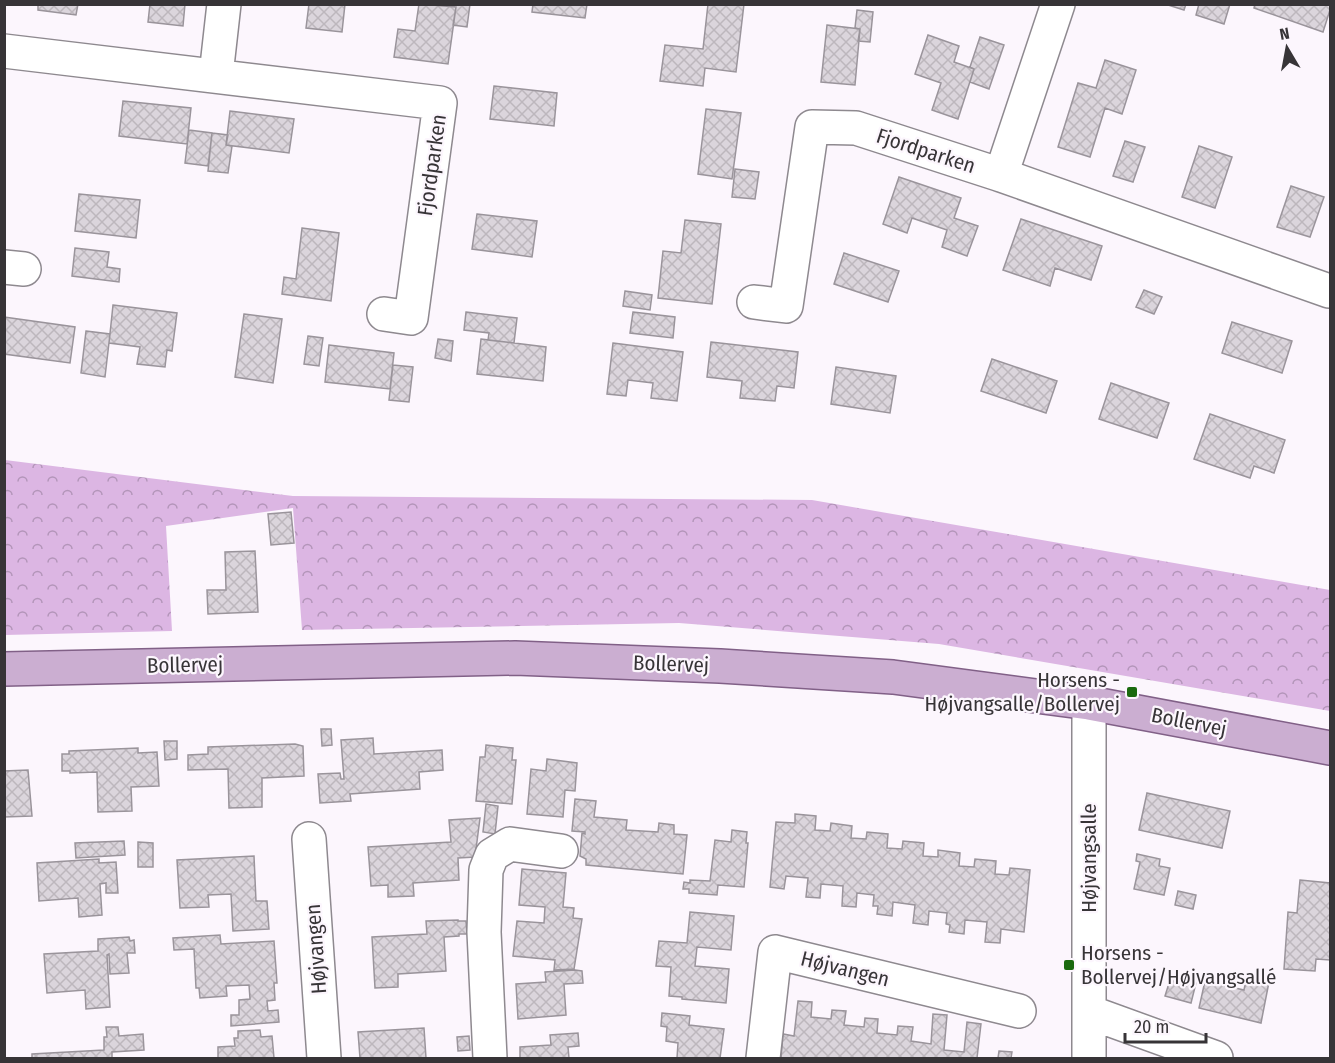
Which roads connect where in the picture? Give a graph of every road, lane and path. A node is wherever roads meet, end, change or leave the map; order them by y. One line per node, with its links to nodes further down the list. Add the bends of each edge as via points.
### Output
1 (224, 4): 4 (street)
2 (1058, 4): 5 (street, Fjordparken)
3 (4, 51): 4 (street, Fjordparken)
4 (216, 75): 8 (street, Fjordparken, via 440,103 411,318)
5 (1001, 175): 6 (street, Fjordparken); 7 (street, Fjordparken, via 856,128 812,127 786,306)
6 (1329, 291)
7 (754, 302)
8 (384, 314)
9 (4, 669): 10 (main road, Bollervej, via 515,658 893,677)
10 (1089, 703): 11 (main road, Bollervej); 15 (street, Højvangsalle)
11 (1330, 748)
12 (309, 839): 16 (street, Højvangen)
13 (561, 851): 17 (street, via 510,844 492,855 486,870 484,932)
14 (1019, 1011): 18 (street, Højvangen, via 775,952)
15 (1089, 1012): 19 (street, Højvangsalle); 20 (street)
16 (324, 1059)
17 (490, 1059)
18 (763, 1059)
19 (1089, 1059)
20 (1216, 1059)

